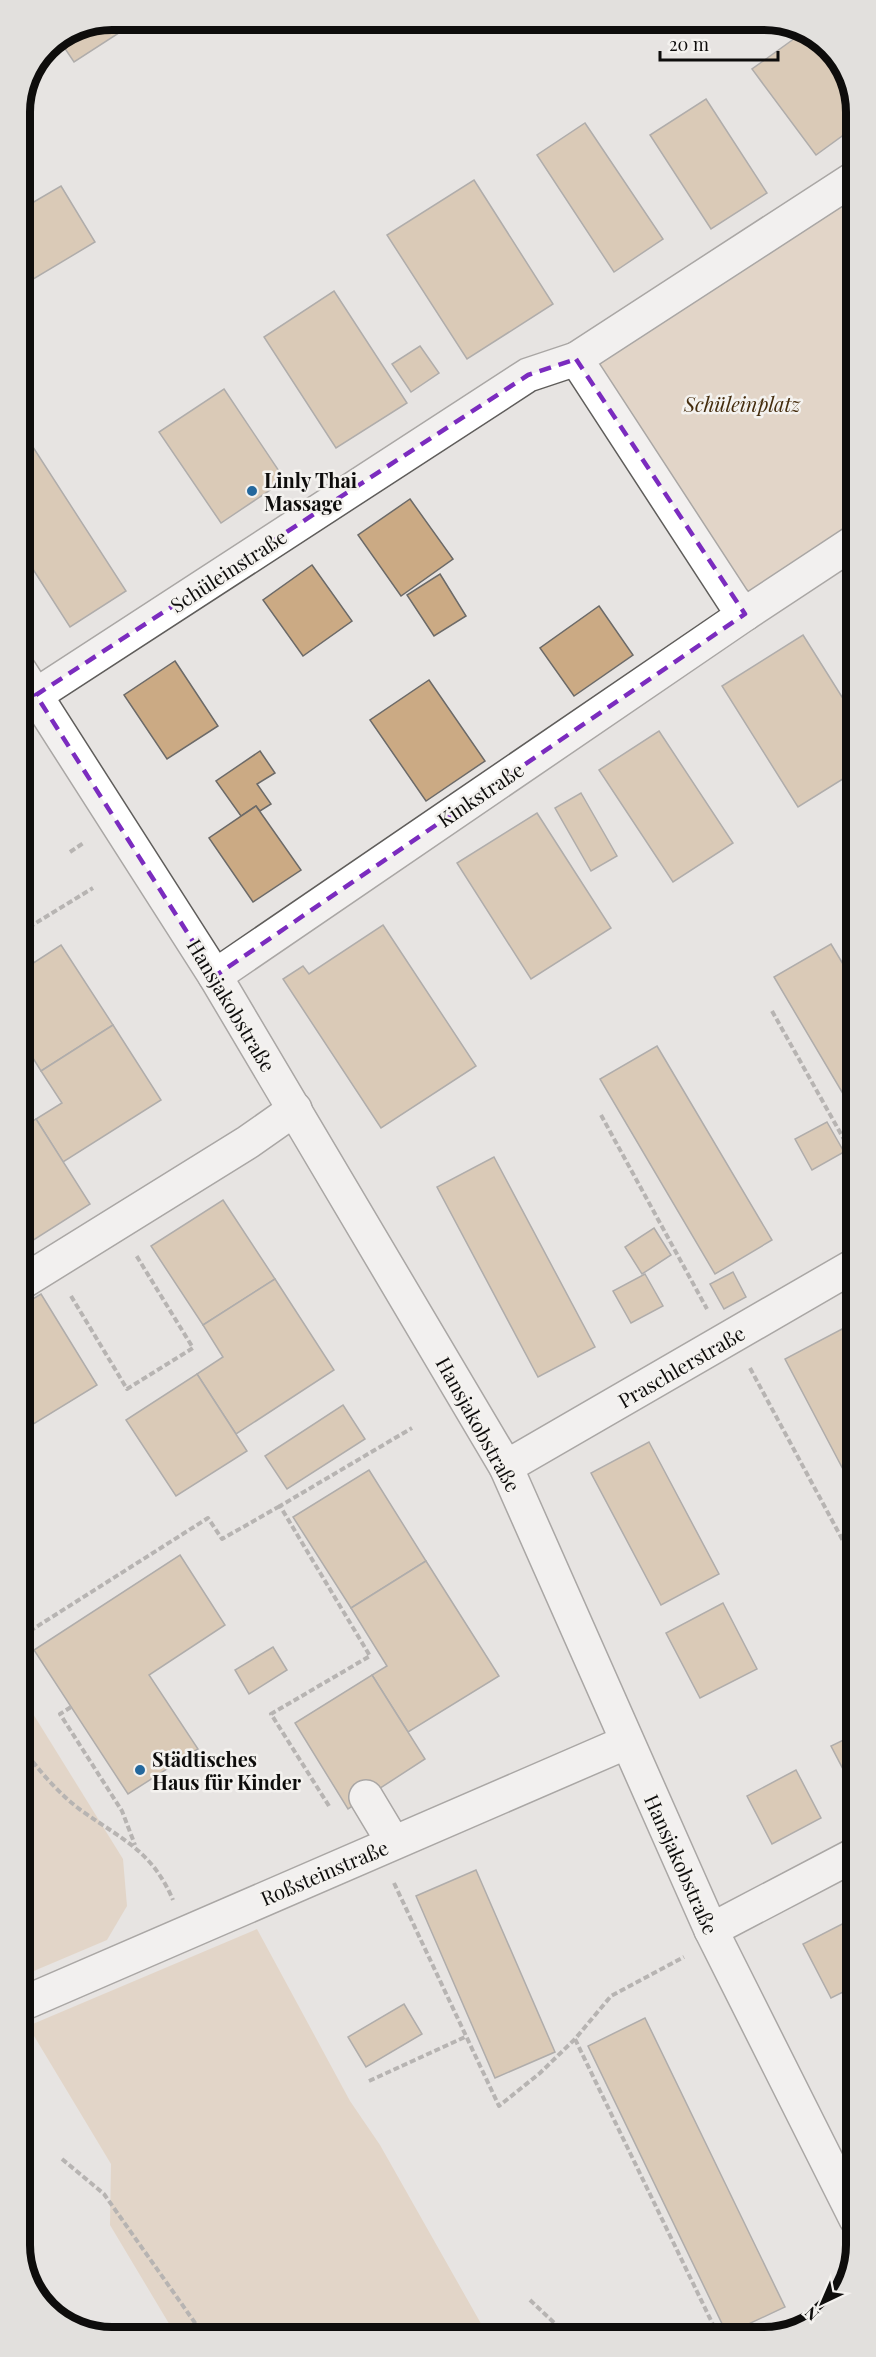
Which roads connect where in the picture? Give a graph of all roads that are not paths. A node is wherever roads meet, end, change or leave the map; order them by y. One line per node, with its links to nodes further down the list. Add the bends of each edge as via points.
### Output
1 (846, 184): 2 (street)
2 (576, 359): 4 (street); 5 (street, Schüleinstraße, via 528,375)
3 (846, 547): 4 (street)
4 (745, 614): 7 (street, Kinkstraße)
5 (30, 682)
6 (30, 686): 7 (street, Hansjakobstraße)
7 (215, 976): 8 (street, Hansjakobstraße)
8 (295, 1109): 10 (street, via 248,1143); 11 (street, Hansjakobstraße)
9 (846, 1270): 11 (street, Praschlerstraße)
10 (30, 1277)
11 (506, 1467): 12 (street, Hansjakobstraße)
12 (627, 1742): 14 (street, Roßsteinstraße); 16 (street, Hansjakobstraße)
13 (366, 1797): 14 (street)
14 (393, 1842): 17 (street, Roßsteinstraße)
15 (846, 1860): 16 (street)
16 (714, 1936): 18 (street, Hansjakobstraße)
17 (30, 2000)
18 (846, 2199)

